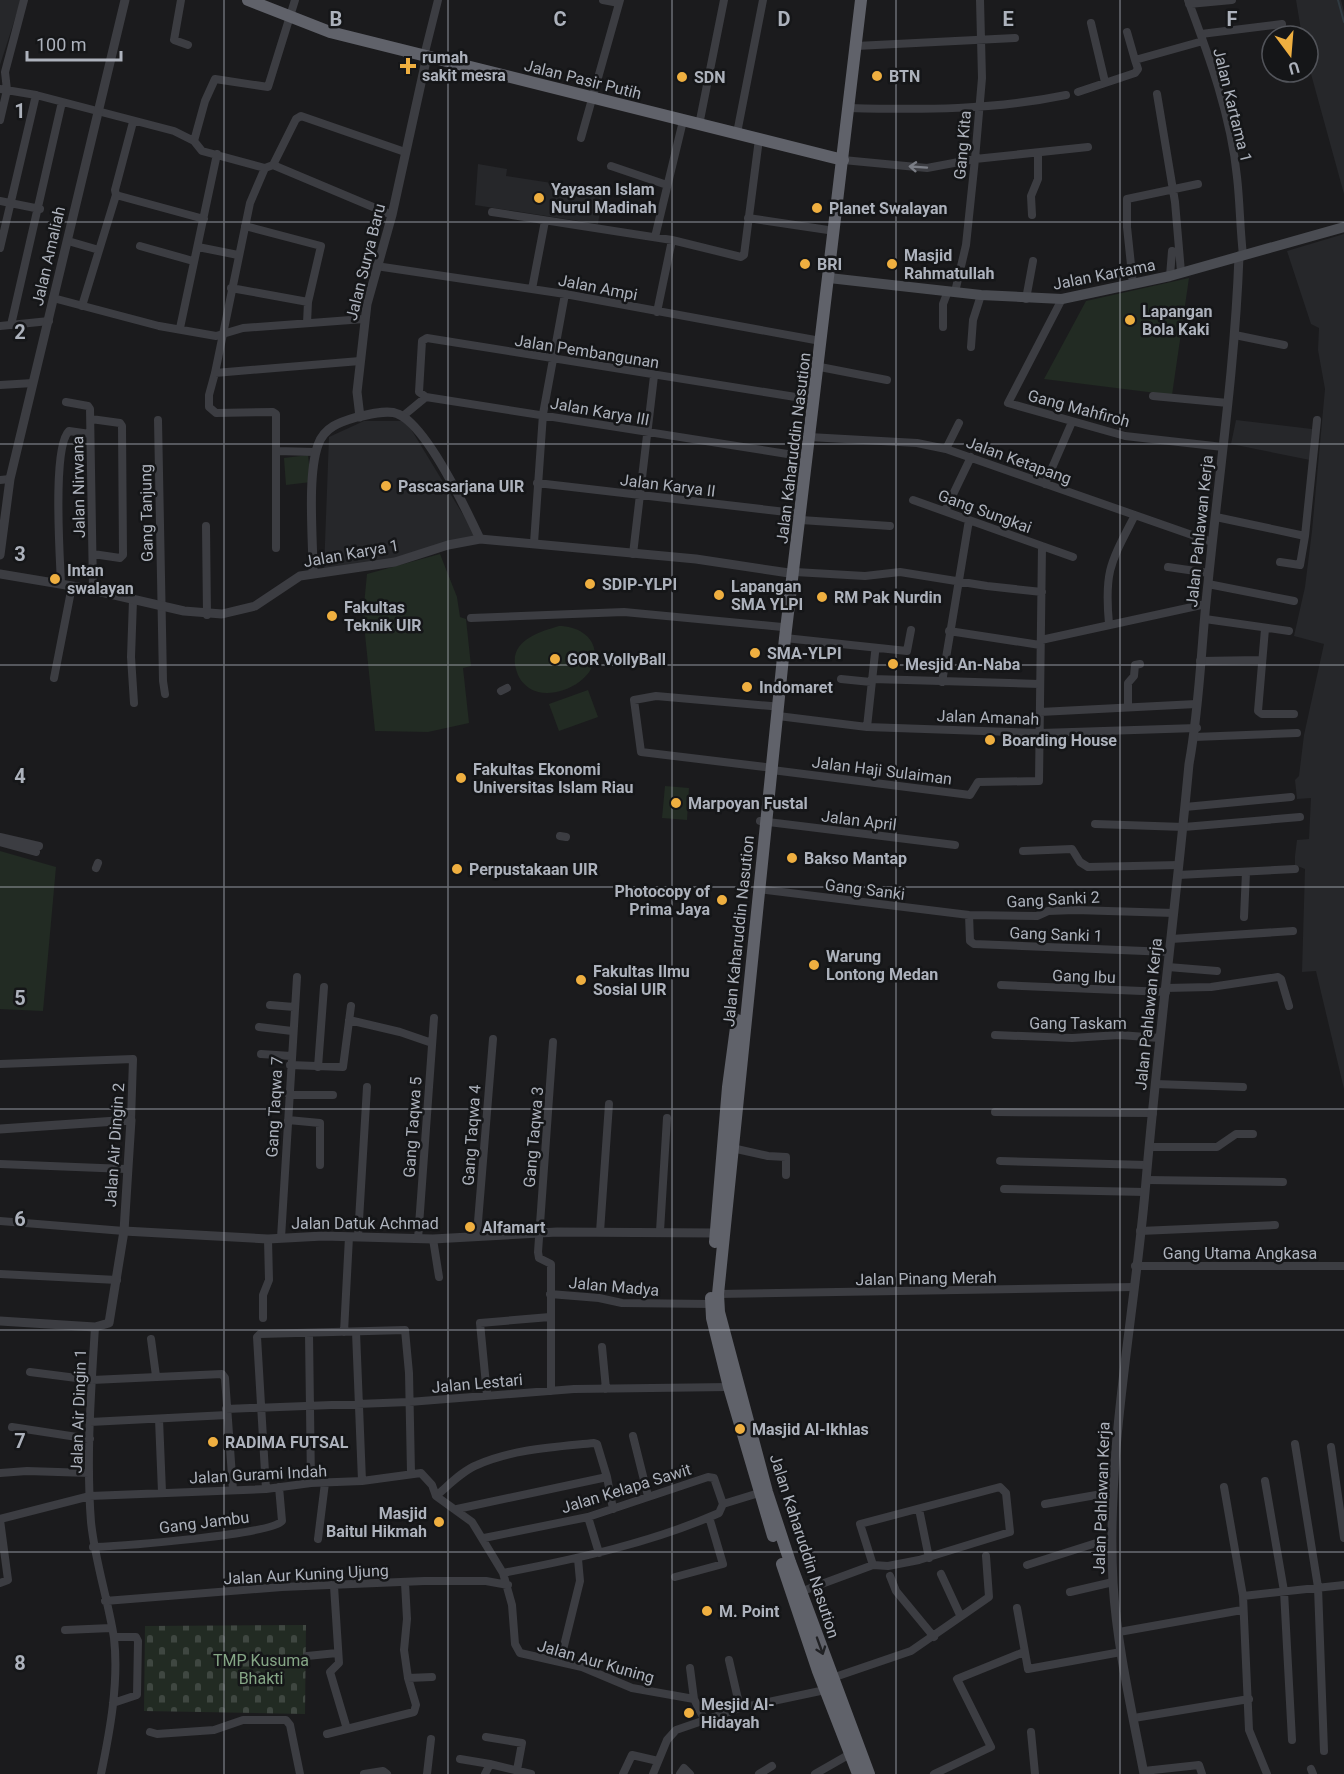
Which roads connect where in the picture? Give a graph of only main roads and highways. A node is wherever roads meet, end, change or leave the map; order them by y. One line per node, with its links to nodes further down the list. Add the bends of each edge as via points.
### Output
1 (248, 0): 4 (highway, Jalan Pasir Putih, via 330,32)
2 (853, 0): 4 (highway, Jalan Kaharuddin Nasution)
3 (861, 0): 4 (highway, Jalan Kaharuddin Nasution)
4 (840, 159): 6 (highway, Jalan Kaharuddin Nasution); 7 (highway, Jalan Kaharuddin Nasution, via 800,456)
5 (1344, 227): 6 (main road, Jalan Kartama, via 1170,276 1062,299)
6 (829, 279): 7 (highway, Jalan Kaharuddin Nasution)
7 (800, 494): 8 (highway, Jalan Kaharuddin Nasution)
8 (763, 822): 9 (highway, Jalan Kaharuddin Nasution); 9 (highway, Jalan Kaharuddin Nasution)
9 (727, 1148): 10 (highway, Jalan Kaharuddin Nasution); 10 (highway, Jalan Kaharuddin Nasution, via 715,1233)
10 (714, 1299): 11 (highway, Jalan Kaharuddin Nasution); 11 (highway, Jalan Kaharuddin Nasution, via 729,1387 759,1493)
11 (779, 1543): 12 (highway, Jalan Kaharuddin Nasution, via 825,1690); 13 (highway, Jalan Kaharuddin Nasution, one-way to 13)
12 (858, 1774)
13 (869, 1774)

